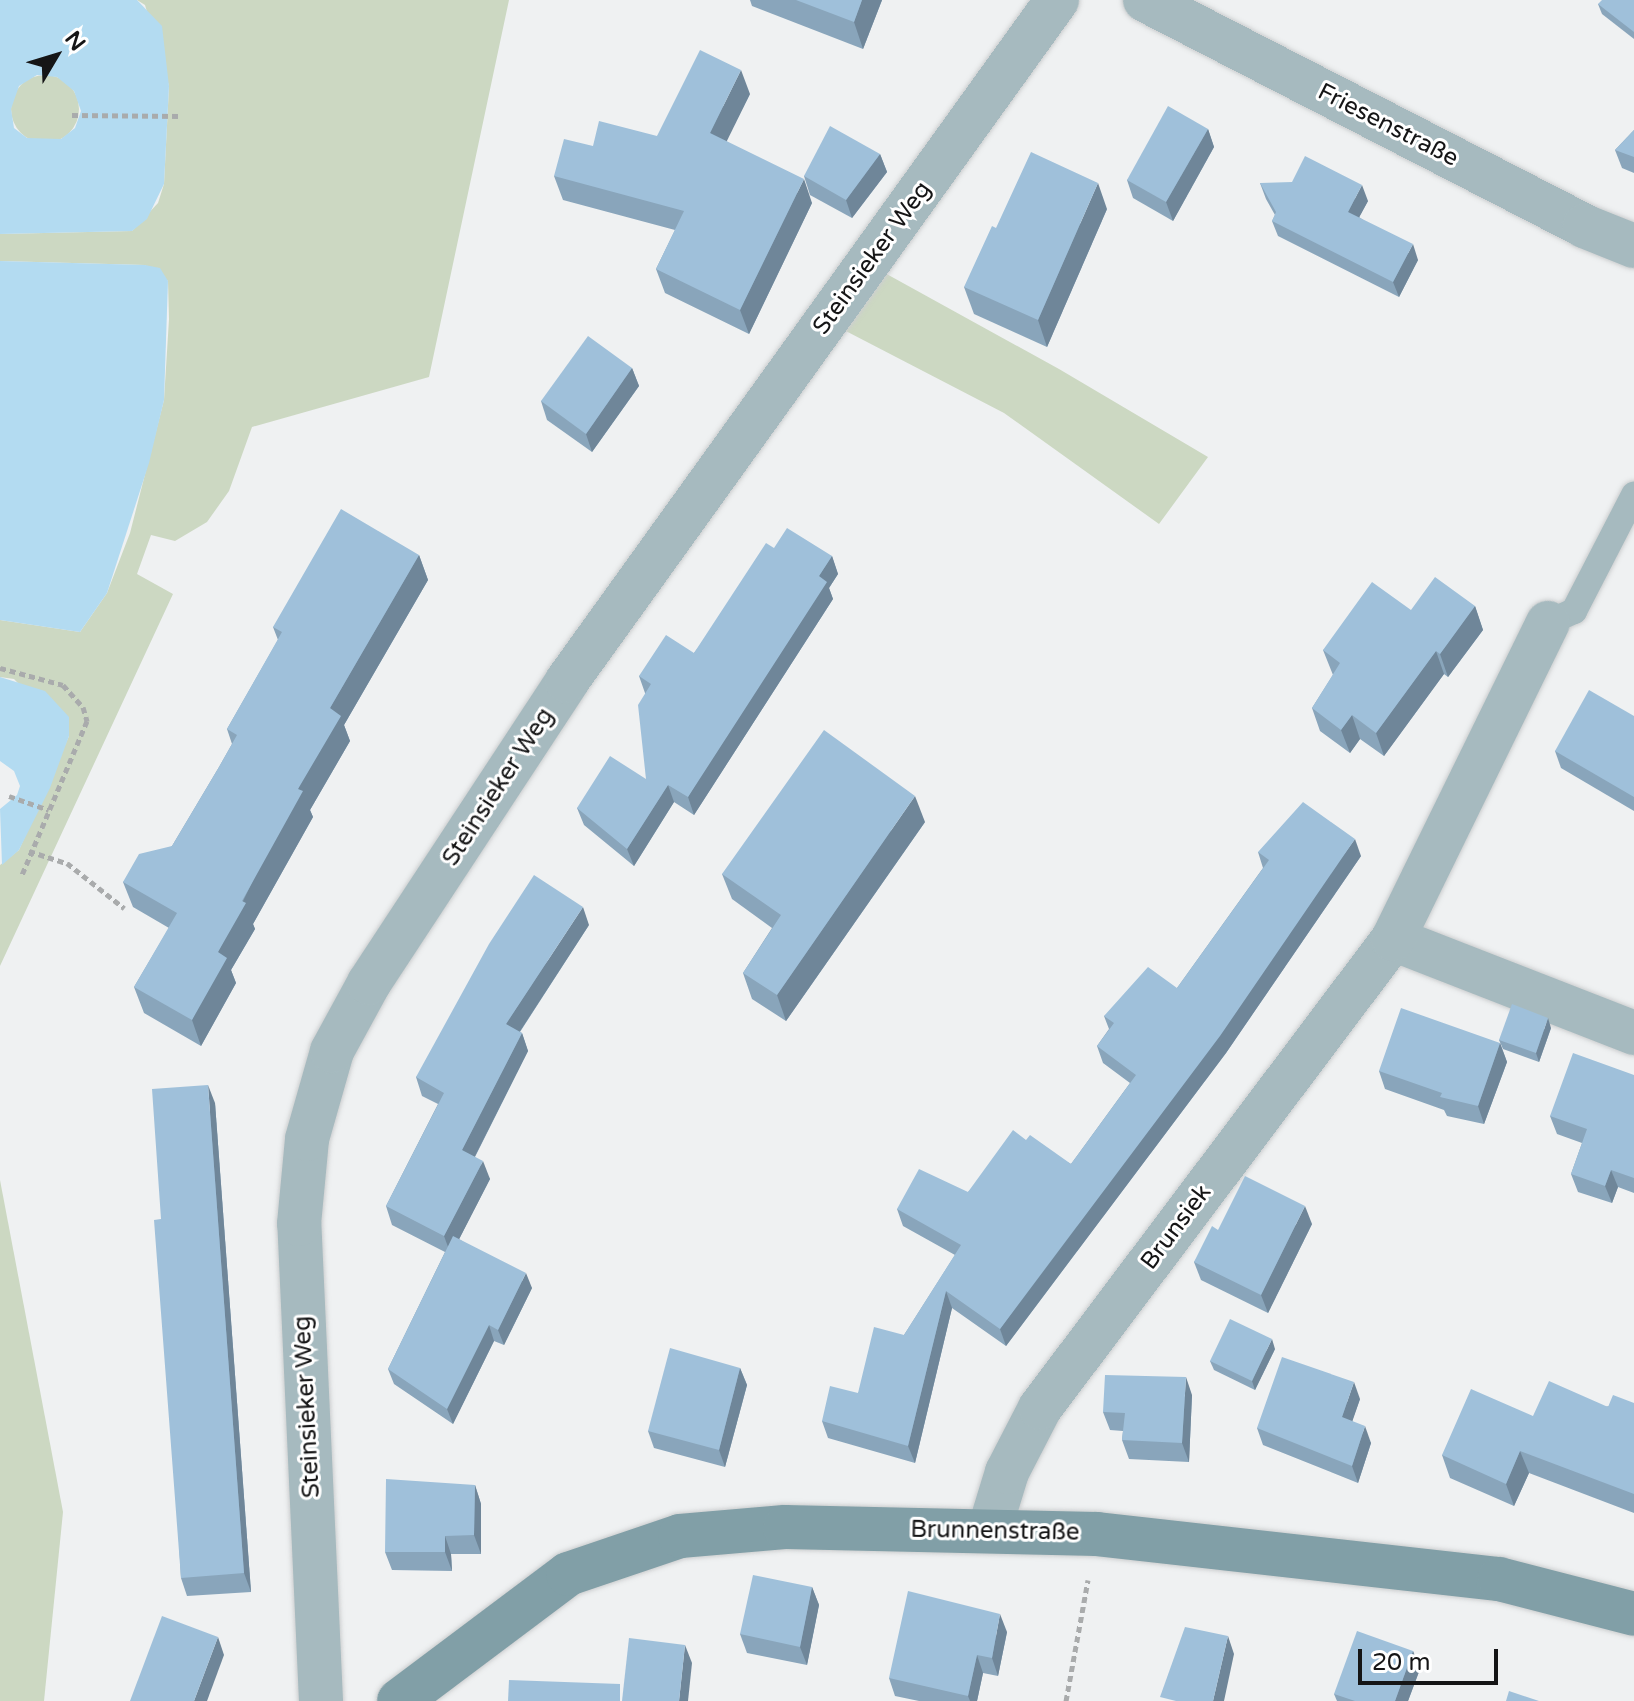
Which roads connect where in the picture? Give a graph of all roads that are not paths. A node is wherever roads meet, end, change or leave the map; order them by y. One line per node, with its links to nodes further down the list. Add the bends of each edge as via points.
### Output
1 (1057, 0): 10 (street, Steinsieker Weg, via 567,681 369,983 332,1051 307,1139 299,1224)
2 (1145, 0): 3 (street, Friesenstraße, via 1584,226)
3 (1634, 246)
4 (1634, 495): 5 (lane, via 1574,611)
5 (1548, 623): 6 (street, Brunsiek)
6 (1393, 939): 7 (street); 8 (street, Brunsiek, via 1040,1408 1007,1472)
7 (1634, 1033)
8 (989, 1531): 9 (street, Brunnenstraße, via 1097,1534 1499,1579); 11 (street, Brunnenstraße, via 785,1527 680,1536 568,1574)
9 (1634, 1614)
10 (321, 1701)
11 (399, 1701)

